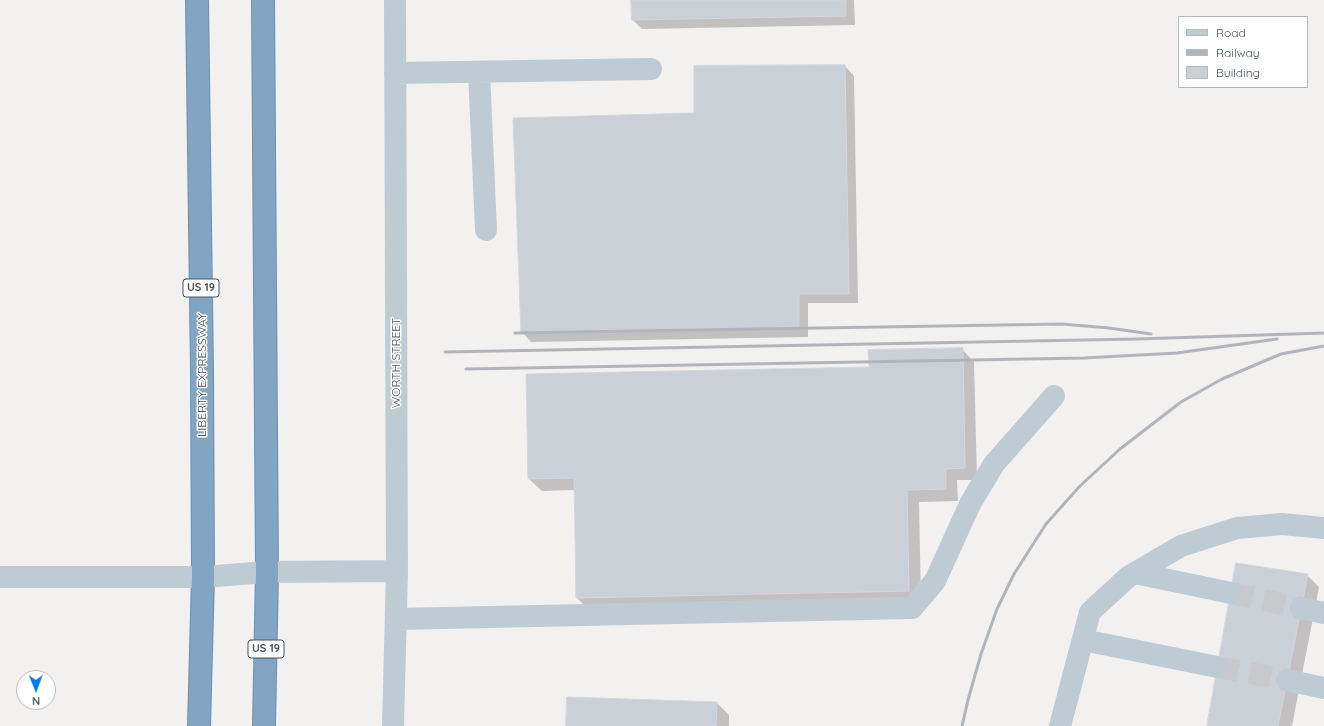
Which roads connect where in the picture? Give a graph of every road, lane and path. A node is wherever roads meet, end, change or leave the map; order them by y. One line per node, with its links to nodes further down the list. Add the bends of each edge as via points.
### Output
1 (197, 0): 14 (highway, LIBERTY EXPRESSWAY / US 19)
2 (263, 0): 11 (highway, US 19)
3 (396, 0): 6 (street, WORTH STREET)
4 (652, 69): 5 (street)
5 (479, 72): 6 (street); 7 (street)
6 (395, 73): 10 (street, WORTH STREET)
7 (486, 230)
8 (1054, 396): 18 (street, via 994,464 970,504 935,581 912,608)
9 (1324, 528): 12 (street, via 1282,524 1237,528 1181,546)
10 (397, 571): 11 (street); 18 (street, WORTH STREET)
11 (267, 572): 14 (street); 24 (highway, US 19)
12 (1135, 572): 15 (street); 19 (street, via 1090,612)
13 (0, 577): 14 (street)
14 (203, 577): 23 (highway, LIBERTY EXPRESSWAY / US 19)
15 (1231, 593)
16 (1301, 608): 17 (street)
17 (1324, 612)
18 (396, 619): 25 (street, WORTH STREET)
19 (1083, 640): 20 (street); 26 (street)
20 (1217, 667)
21 (1287, 680): 22 (street)
22 (1324, 688)
23 (199, 726)
24 (264, 726)
25 (393, 726)
26 (1060, 726)

